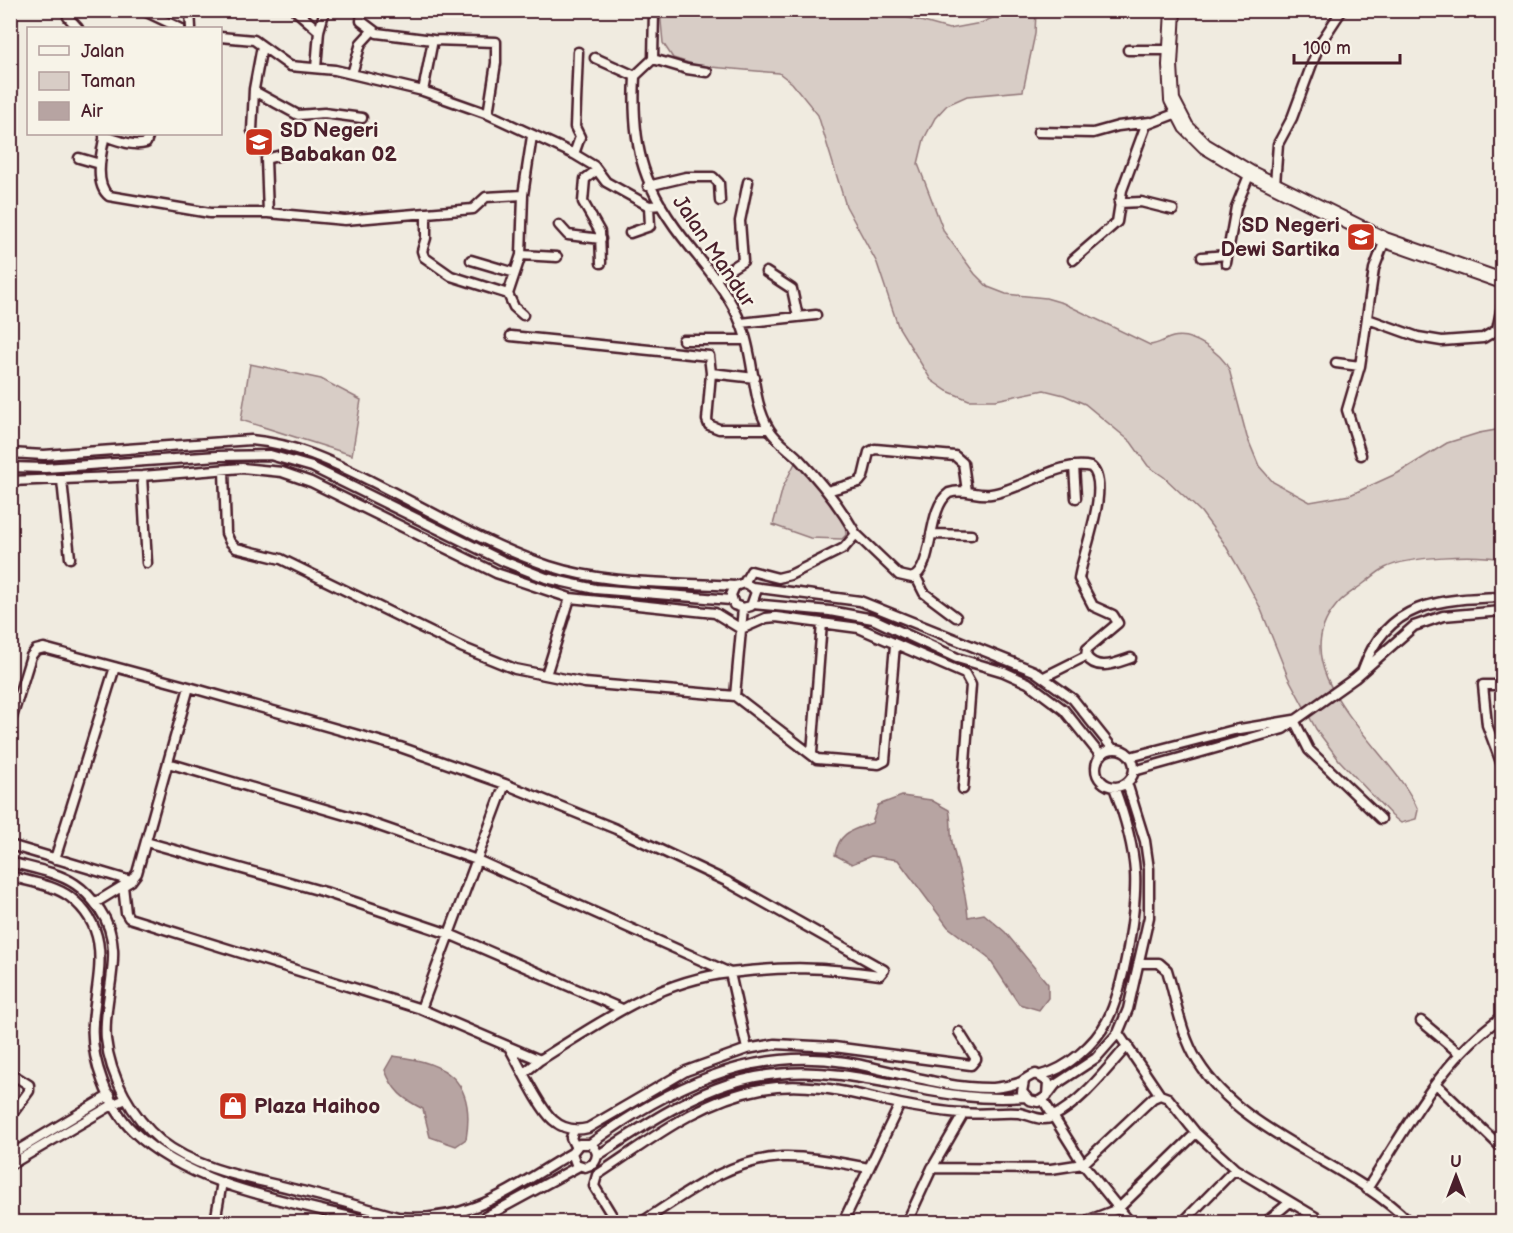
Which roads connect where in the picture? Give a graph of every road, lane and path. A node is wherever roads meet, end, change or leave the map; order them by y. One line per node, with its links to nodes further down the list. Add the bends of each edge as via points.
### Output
1 (142, 10): 10 (street)
2 (190, 10): 12 (street)
3 (296, 10): 13 (street)
4 (325, 10): 13 (street)
5 (362, 10): 14 (street, via 361,21)
6 (654, 10): 22 (street)
7 (1173, 10): 19 (main road)
8 (1342, 10): 45 (street, via 1319,45 1278,144)
9 (68, 17): 11 (street)
10 (161, 24)
11 (77, 27)
12 (191, 27)
13 (319, 30): 23 (street)
14 (372, 31): 16 (street); 25 (street, via 361,43)
15 (222, 37): 17 (street, via 249,39)
16 (433, 40): 28 (street); 30 (street, via 496,42)
17 (262, 46): 23 (street, via 290,66); 27 (street)
18 (1128, 50): 19 (street)
19 (1171, 50): 29 (main road, via 1171,86)
20 (578, 52): 39 (street, via 575,127 580,137)
21 (595, 58): 26 (street)
22 (653, 59): 24 (street); 26 (street)
23 (316, 68): 25 (street)
24 (707, 72)
25 (352, 74): 28 (street)
26 (635, 76): 46 (street, Jalan Mandur, via 636,136)
27 (254, 91): 31 (street, via 298,115 324,113); 33 (street)
28 (423, 91): 30 (street)
29 (1177, 113): 32 (street); 43 (main road, via 1205,146)
30 (488, 114): 37 (street)
31 (362, 118)
32 (1150, 122): 34 (street, via 1093,133); 49 (street, via 1140,135)
33 (252, 131)
34 (1038, 132)
35 (105, 135): 36 (street, via 130,144 146,143); 41 (street)
36 (149, 135)
37 (532, 136): 39 (street); 47 (street)
38 (285, 154): 53 (street, via 266,159)
39 (574, 154): 42 (street)
40 (79, 158): 41 (street)
41 (100, 164): 53 (street, via 102,186 109,196 202,212)
42 (597, 170): 51 (street, via 606,182); 57 (street, via 585,179 583,202)
43 (1250, 172): 45 (main road); 61 (street, via 1236,207 1227,259)
44 (748, 182): 67 (street, via 740,221 743,261)
45 (1275, 184): 58 (main road)
46 (648, 186): 48 (street, via 686,177 713,177 719,183); 50 (street, Jalan Mandur)
47 (523, 195): 54 (street, via 486,197 473,209); 59 (street)
48 (720, 201)
49 (1119, 203): 52 (street, via 1141,202); 63 (street, via 1114,226)
50 (661, 205): 51 (street); 67 (street, Jalan Mandur)
51 (649, 206): 56 (street, via 650,226)
52 (1173, 210)
53 (268, 213): 54 (street, via 345,220)
54 (426, 213): 69 (street, via 424,257 452,276)
55 (559, 225): 57 (street, via 568,235)
56 (630, 233)
57 (601, 239): 64 (street)
58 (1385, 240): 68 (main road); 74 (street, via 1374,268)
59 (520, 255): 60 (street); 66 (street)
60 (557, 257)
61 (1202, 257)
62 (471, 260): 66 (street)
63 (1073, 260)
64 (602, 263)
65 (766, 272): 73 (street, via 792,289)
66 (515, 273): 69 (street)
67 (716, 278): 75 (street, Jalan Mandur)
68 (1503, 281)
69 (508, 294): 71 (street)
70 (1503, 306): 74 (street, via 1497,330 1483,338 1434,340)
71 (523, 315)
72 (816, 315): 73 (street)
73 (798, 316): 75 (street)
74 (1368, 320): 80 (street)
75 (741, 323): 78 (street, Jalan Mandur)
76 (511, 336): 81 (street, via 709,356)
77 (683, 340): 78 (street)
78 (746, 340): 82 (street, Jalan Mandur)
79 (1336, 363): 80 (street)
80 (1359, 366): 85 (street, via 1347,410)
81 (711, 373): 82 (street); 83 (street, via 709,425 719,429)
82 (755, 378): 83 (street, Jalan Mandur)
83 (769, 429): 92 (street, Jalan Mandur)
84 (10, 453): 101 (street, via 44,455 273,442 316,454 549,566 596,576)
85 (1361, 455)
86 (1074, 466): 93 (street, via 990,495); 94 (street); 112 (street, via 1091,467 1098,475 1099,486 1095,517 1080,569 1081,586 1093,606 1113,615 1118,622 1087,649)
87 (10, 467): 104 (street, via 270,455 312,467 503,561 546,578 595,590)
88 (224, 470): 89 (street); 103 (street, via 256,468 296,476 496,573); 116 (street, via 226,533 236,548 281,559 486,658)
89 (142, 476): 90 (street); 99 (street)
90 (62, 480): 91 (street); 98 (street)
91 (10, 481)
92 (827, 491): 93 (street, via 859,482 869,452 875,449 955,456 963,463); 95 (street, Jalan Mandur)
93 (968, 491): 96 (street, via 955,491 941,500)
94 (1076, 498)
95 (856, 534): 100 (street, Jalan Mandur, via 899,576); 101 (street, via 844,548 790,575 778,578 751,572)
96 (931, 534): 97 (street); 100 (street)
97 (972, 535)
98 (70, 558)
99 (147, 563)
100 (916, 577): 108 (street, via 924,593)
101 (744, 585): 104 (street); 105 (street, via 756,598); 117 (street, via 869,604)
102 (1503, 597): 115 (street, via 1456,600 1411,611 1376,639)
103 (570, 598): 110 (street, via 715,613); 116 (street)
104 (731, 600): 106 (street)
105 (753, 604): 106 (street); 125 (street, via 873,619 957,658 1004,672 1028,683 1064,710)
106 (743, 608): 110 (street)
107 (1503, 611): 115 (street, via 1428,620 1401,635)
108 (956, 617)
109 (822, 623): 110 (street, via 776,617); 111 (street, via 859,628); 124 (street)
110 (741, 629): 120 (street)
111 (895, 645): 124 (street, via 885,761 879,764 825,760); 133 (street, via 971,680)
112 (1086, 656): 113 (street, via 1098,665); 117 (street)
113 (1131, 658)
114 (115, 667): 119 (street); 122 (street, via 44,648 36,650); 137 (street)
115 (1362, 670): 121 (street, via 1346,686)
116 (546, 675): 120 (street, via 585,684)
117 (1044, 677): 123 (street, via 1073,699)
118 (1503, 685): 128 (street, via 1483,685 1487,725)
119 (189, 687): 127 (street); 131 (street, via 389,744)
120 (735, 696): 124 (street)
121 (1294, 720): 126 (street, via 1234,730); 129 (street, via 1283,729); 134 (street, via 1309,750)
122 (10, 724)
123 (1113, 749): 125 (street); 126 (street)
124 (812, 753)
125 (1101, 756): 132 (street, via 1096,770 1100,778)
126 (1130, 757): 129 (street)
127 (168, 763): 135 (street); 138 (street, via 362,820)
128 (1503, 765)
129 (1134, 771): 130 (street)
130 (1127, 783): 132 (street); 144 (street, via 1145,841 1149,869 1149,917)
131 (505, 784): 138 (street); 145 (street, via 616,829 726,881 884,970 880,975 791,966)
132 (1114, 787): 159 (street, via 1131,845 1136,893 1116,999 1106,1022 1089,1044 1064,1065)
133 (963, 789)
134 (1381, 819)
135 (146, 842): 141 (street); 143 (street, via 325,892)
136 (10, 845): 137 (street)
137 (55, 859): 141 (street)
138 (477, 860): 143 (street); 145 (street)
139 (10, 862): 142 (street, via 73,882)
140 (10, 876): 166 (street, via 69,897 97,934 101,963 93,1041 100,1073)
141 (127, 883): 142 (street); 146 (street, via 129,918)
142 (95, 903): 165 (street, via 113,947 106,1040 113,1071)
143 (449, 934): 146 (street); 147 (street)
144 (1139, 963): 151 (street); 186 (street, via 1159,963 1167,970 1192,1050 1216,1085 1252,1115)
145 (730, 973): 147 (street, via 679,984); 154 (street)
146 (421, 1009): 153 (street)
147 (622, 1009): 156 (street)
148 (1503, 1017): 155 (street)
149 (1421, 1021): 155 (street)
150 (959, 1032): 154 (street, via 976,1059 971,1065 834,1047 775,1044)
151 (1118, 1033): 152 (street); 163 (street, via 1096,1058 1055,1085)
152 (1128, 1046): 162 (street); 170 (street)
153 (509, 1047): 156 (street); 158 (street)
154 (747, 1049): 171 (street, via 686,1071 588,1128)
155 (1459, 1053): 161 (street)
156 (540, 1060): 158 (street)
157 (10, 1073): 169 (street, via 28,1085 28,1091)
158 (524, 1073): 171 (street, via 551,1119)
159 (1041, 1076): 160 (street, via 1031,1075); 163 (street, via 1048,1082)
160 (1024, 1081): 164 (street); 173 (street, via 994,1088 843,1061 761,1062 699,1080 627,1117)
161 (1436, 1083): 175 (street); 186 (street)
162 (1160, 1095): 172 (street, via 1168,1098); 179 (street)
163 (1046, 1096): 164 (street, via 1033,1102); 170 (street)
164 (1025, 1097): 178 (street, via 968,1098 841,1075 777,1072 739,1080 686,1099)
165 (126, 1099): 166 (street); 176 (street, via 162,1142 192,1159 225,1172 398,1217 435,1218 475,1209)
166 (112, 1100): 174 (street); 185 (street, via 131,1129 153,1149 186,1169)
167 (900, 1104): 168 (street); 182 (street); 193 (street, via 854,1092 788,1086 761,1089 713,1103 597,1175 594,1186)
168 (964, 1113): 170 (street, via 1019,1113); 183 (street)
169 (10, 1117)
170 (1056, 1120): 179 (street)
171 (574, 1130): 176 (street)
172 (1196, 1134): 184 (street); 188 (street)
173 (590, 1144): 176 (street, via 582,1143); 178 (street)
174 (31, 1148): 177 (street); 180 (street)
175 (1503, 1148)
176 (574, 1150): 181 (street, via 573,1161)
177 (10, 1155)
178 (597, 1156): 181 (street, via 591,1166)
179 (1083, 1164): 183 (street, via 1051,1169); 188 (street)
180 (10, 1165)
181 (579, 1166): 192 (street)
182 (868, 1168): 189 (street, via 802,1158 762,1160 718,1175); 196 (street)
183 (932, 1168): 197 (street)
184 (1235, 1169): 187 (street); 200 (street)
185 (222, 1182): 190 (street); 191 (street)
186 (1367, 1190): 203 (street)
187 (1290, 1202): 201 (street); 202 (street)
188 (1118, 1209): 198 (street); 199 (street)
189 (656, 1213): 194 (street); 195 (street)
190 (215, 1222)
191 (371, 1222)
192 (476, 1222)
193 (616, 1222)
194 (642, 1222)
195 (661, 1222)
196 (843, 1222)
197 (907, 1222)
198 (1084, 1222)
199 (1130, 1222)
200 (1183, 1222)
201 (1266, 1222)
202 (1324, 1222)
203 (1409, 1222)

